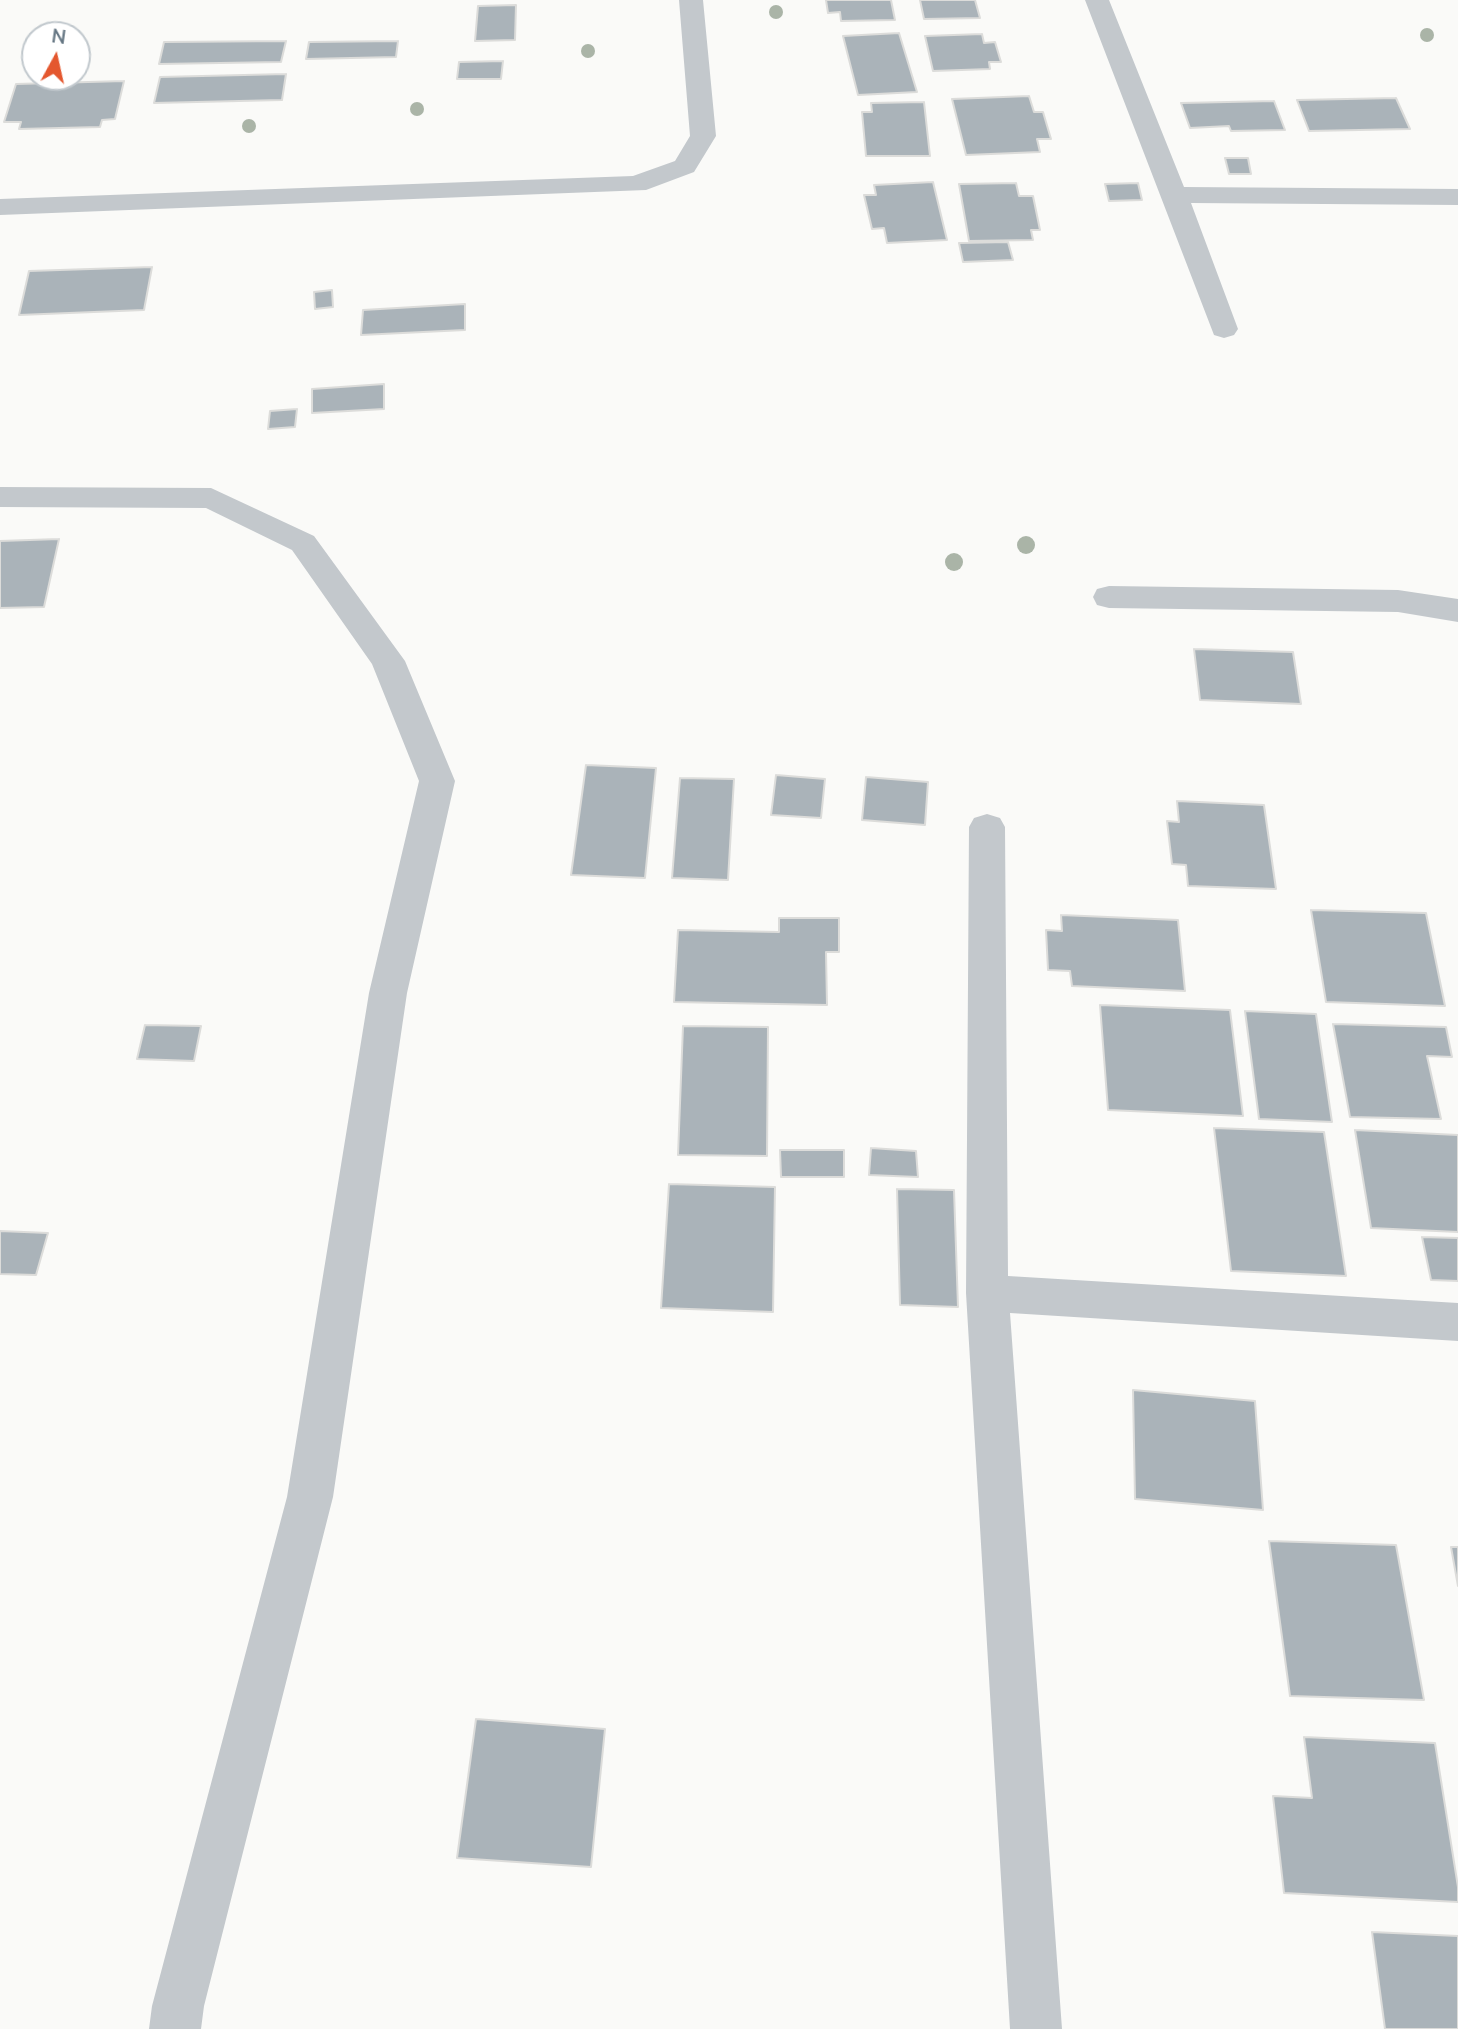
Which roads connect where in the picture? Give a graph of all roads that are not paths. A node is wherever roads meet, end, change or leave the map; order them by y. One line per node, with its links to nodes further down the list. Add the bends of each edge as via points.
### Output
1 (691, 0): 5 (street, via 703,136 685,166 637,184)
2 (1097, 0): 3 (street)
3 (1174, 195): 4 (street); 6 (street)
4 (1458, 197)
5 (0, 207)
6 (1224, 329)
7 (0, 497): 13 (street, via 211,498 303,543 388,662 436,781 388,993 310,1497)
8 (1109, 597): 9 (street, via 1398,601)
9 (1458, 611)
10 (987, 827): 11 (street)
11 (987, 1293): 12 (street); 14 (street)
12 (1458, 1322)
13 (175, 2029)
14 (1036, 2029)

